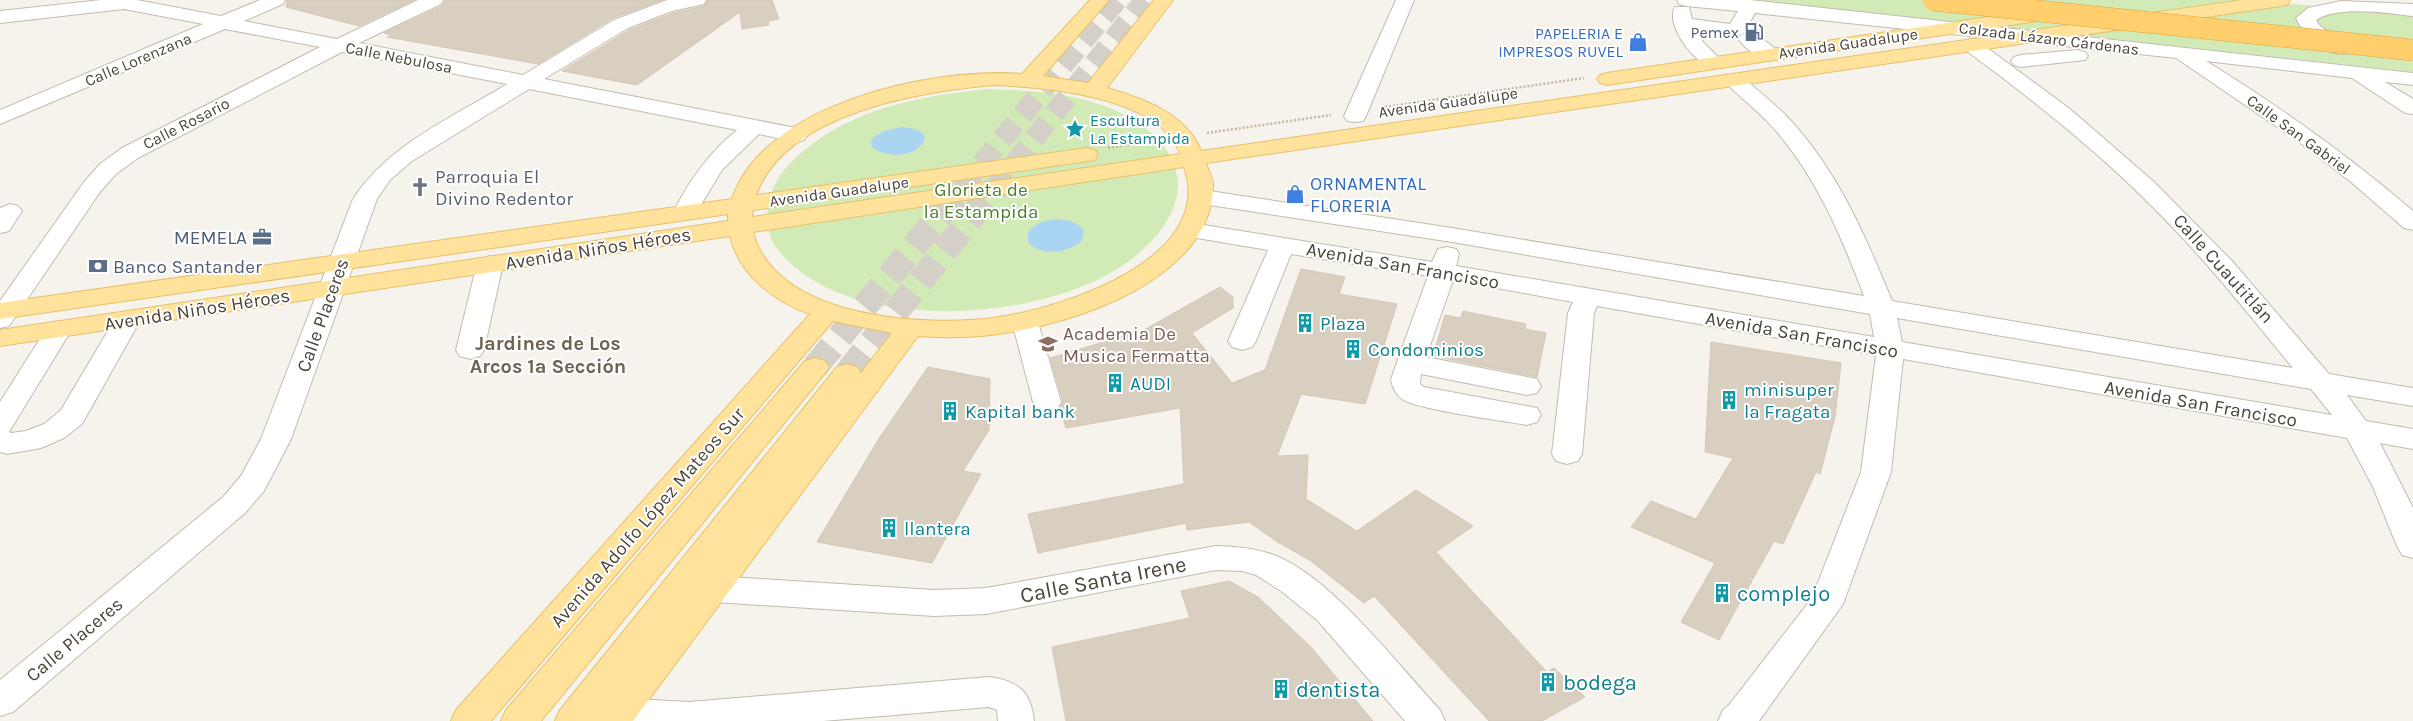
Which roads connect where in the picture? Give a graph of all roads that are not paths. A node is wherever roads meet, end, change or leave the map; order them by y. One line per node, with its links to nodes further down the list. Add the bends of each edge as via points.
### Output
1 (20, 0): 19 (street)
2 (276, 0): 20 (street, Calle Lorenzana)
3 (434, 0): 26 (street, Calle Rosario)
4 (697, 0): 38 (street, Calle Placeres, via 643,14 622,24)
5 (1100, 0): 37 (main road)
6 (1164, 0): 39 (main road)
7 (1405, 0): 41 (street)
8 (1682, 0): 21 (street)
9 (1933, 0): 27 (highway, Calzada Lázaro Cárdenas, bridge)
10 (2094, 0): 22 (highway)
11 (2281, 0): 24 (main road, Avenida Guadalupe)
12 (2348, 0): 17 (street)
13 (1698, 1): 16 (street, Calzada Lázaro Cárdenas)
14 (128, 2): 19 (street, Calle Nebulosa); 20 (street, Calle Nebulosa)
15 (2136, 3): 23 (main road, Avenida Guadalupe)
16 (1750, 6): 21 (street, via 1736,30); 23 (street, Calzada Lázaro Cárdenas)
17 (2413, 6)
18 (2413, 10): 33 (street, via 2329,5 2312,11 2306,18 2309,27 2321,38 2342,49)
19 (3, 16)
20 (225, 22): 26 (street, Calle Nebulosa); 42 (street, Calle Lorenzana)
21 (1683, 24): 34 (street, via 1692,42)
22 (2413, 33)
23 (1962, 36): 24 (main road, Avenida Guadalupe); 29 (main road, Avenida Guadalupe); 34 (main road, Avenida Guadalupe); 74 (street, Calle Cuautitlán, via 2048,100 2172,210 2225,266)
24 (2026, 37): 28 (street, Calzada Lázaro Cárdenas); 31 (street)
25 (1748, 39): 29 (street)
26 (339, 45): 38 (street, Calle Nebulosa); 62 (street, Calle Rosario, via 137,149 108,169)
27 (2413, 50)
28 (2180, 53): 35 (street, Calzada Lázaro Cárdenas); 49 (street, Calle San Gabriel, via 2276,115)
29 (1769, 54): 34 (main road, Avenida Guadalupe)
30 (2078, 56): 31 (street)
31 (2048, 57): 32 (street)
32 (2021, 62)
33 (2413, 70)
34 (1724, 71): 41 (main road, Avenida Guadalupe); 45 (main road, Avenida Guadalupe); 59 (street, via 1784,126 1820,173 1854,237)
35 (2354, 72): 36 (street, Calzada Lázaro Cárdenas); 40 (street)
36 (2413, 79)
37 (1028, 80): 39 (main road); 44 (main road, via 958,81 896,92 823,119)
38 (525, 82): 43 (street, Calle Nebulosa); 53 (street, Calle Placeres, via 387,169 365,199)
39 (1094, 90): 45 (main road, via 1126,100 1162,120)
40 (2413, 108)
41 (1355, 116): 45 (main road, Avenida Guadalupe)
42 (0, 118)
43 (754, 127): 44 (street, Calle Nebulosa); 47 (street, via 710,167 695,189)
44 (796, 135): 48 (main road, via 760,168 748,186)
45 (1191, 149): 46 (main road, via 1200,169); 48 (main road, Avenida Niños Héroes)
46 (1203, 197): 50 (main road); 51 (street, Avenida San Francisco)
47 (685, 213): 48 (main road, Avenida Niños Héroes); 53 (main road, Avenida Niños Héroes)
48 (740, 216): 54 (main road, Avenida Niños Héroes); 61 (main road, via 743,243 754,266 783,292)
49 (2413, 223)
50 (1191, 230): 52 (street, Avenida San Francisco); 64 (main road, via 1174,251 1150,271 1119,290 1083,306)
51 (1452, 235): 55 (street); 56 (street, Avenida San Francisco)
52 (1282, 245): 55 (street, Avenida San Francisco); 68 (street)
53 (341, 263): 57 (street, Calle Placeres); 62 (main road, Avenida Niños Héroes)
54 (490, 264): 57 (main road, Avenida Niños Héroes); 70 (street)
55 (1442, 271): 58 (street, Avenida San Francisco); 71 (street)
56 (1674, 272): 59 (street, Avenida San Francisco); 60 (street)
57 (332, 288): 63 (main road, Avenida Niños Héroes); 86 (street, Calle Placeres, via 276,439 253,483 234,505)
58 (1588, 296): 60 (street, Avenida San Francisco); 83 (street, via 1581,314)
59 (1882, 308): 69 (street); 74 (street, Avenida San Francisco)
60 (1668, 310): 69 (street, Avenida San Francisco)
61 (826, 312): 66 (main road); 88 (main road, Avenida Adolfo López Mateos Sur)
62 (2, 314)
63 (128, 319): 65 (main road, Avenida Niños Héroes); 82 (street, via 72,417 54,431 31,441 7,444)
64 (1025, 322): 66 (main road, via 953,330); 77 (street)
65 (59, 329): 67 (main road, Avenida Niños Héroes); 79 (street)
66 (909, 329): 85 (main road)
67 (0, 338)
68 (1242, 341)
69 (1890, 349): 80 (street, Avenida San Francisco); 93 (street, via 1876,472 1826,604)
70 (470, 350)
71 (1410, 363): 75 (street); 78 (street, via 1405,379 1412,392)
72 (815, 367): 89 (main road, Avenida Adolfo López Mateos Sur)
73 (847, 373): 90 (main road)
74 (2319, 381): 76 (street, Avenida San Francisco); 80 (street, Calle Cuautitlán)
75 (1527, 386)
76 (2413, 397)
77 (1047, 402)
78 (1527, 415)
79 (0, 425)
80 (2357, 430): 81 (street, Avenida San Francisco); 84 (street, Calle Cuautitlán, via 2389,488)
81 (2413, 439)
82 (0, 440)
83 (1567, 454)
84 (2413, 546)
85 (714, 588): 87 (main road); 92 (street, Calle Santa Irene, via 934,603 986,601 1216,558 1242,559 1266,565 1329,611)
86 (0, 702)
87 (615, 717): 91 (street, via 690,718 989,692 1002,693 1011,700)
88 (469, 721)
89 (519, 721)
90 (573, 721)
91 (1016, 721)
92 (1427, 721)
93 (1736, 721)

